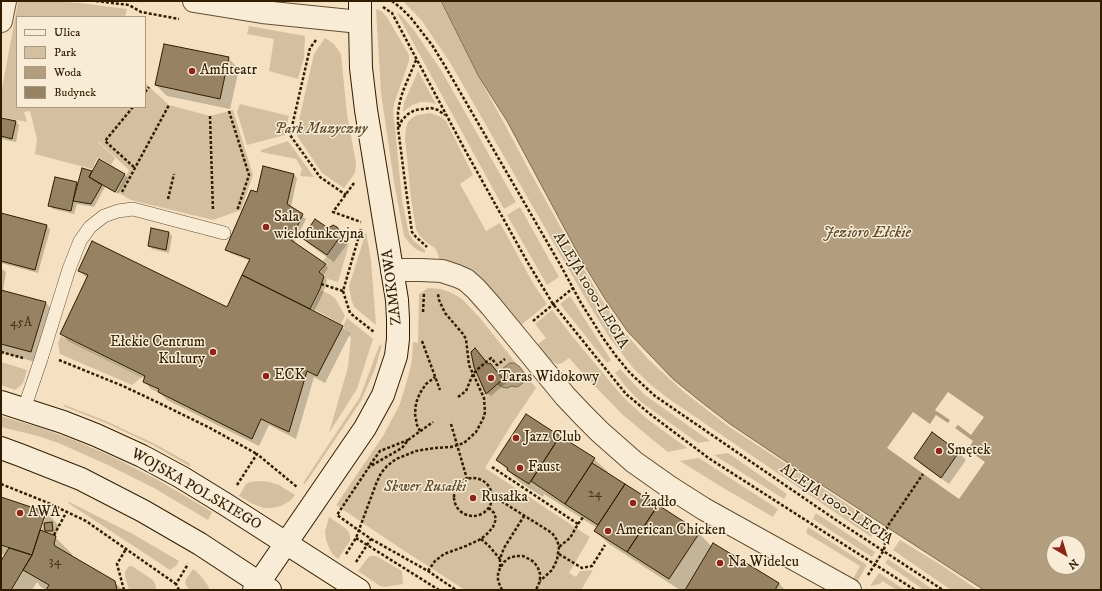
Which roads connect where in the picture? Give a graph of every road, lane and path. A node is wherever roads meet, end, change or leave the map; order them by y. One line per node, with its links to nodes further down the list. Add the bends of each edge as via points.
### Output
1 (5, 1): 6 (street)
2 (194, 1): 5 (street)
3 (392, 1): 26 (path, ALEJA 1000-LECIA, via 411,18 432,45)
4 (360, 8): 5 (street); 13 (path, via 379,4 392,13); 24 (street, ZAMKOWA, via 361,68 366,110)
5 (322, 18): 19 (path, via 320,33 310,48 290,135 320,177)
6 (1, 21)
7 (149, 87): 8 (path)
8 (146, 91)
9 (169, 105): 15 (path)
10 (132, 108): 15 (path, via 105,141)
11 (229, 111): 21 (path, via 249,175)
12 (210, 116): 22 (path)
13 (447, 116): 14 (path, via 431,108 416,110 402,120); 29 (path)
14 (398, 128)
15 (135, 168): 18 (path)
16 (174, 174): 20 (path)
17 (357, 179): 19 (path)
18 (121, 194)
19 (346, 194): 27 (path, via 333,212 363,222)
20 (167, 201)
21 (237, 211)
22 (213, 212)
23 (224, 233): 40 (lane, via 133,209 104,216 90,227 80,241 69,269)
24 (392, 270): 62 (street, ZAMKOWA, via 397,300 398,339 396,356 383,395 365,428); 83 (street, via 442,271 466,280 491,306 565,396 634,462 704,509)
25 (321, 284): 27 (path)
26 (573, 288): 29 (path); 67 (path, ALEJA 1000-LECIA, via 616,356 655,396)
27 (343, 291): 32 (path, via 350,313)
28 (424, 291): 30 (path)
29 (553, 304): 31 (path); 70 (path, via 626,394 639,406 710,459)
30 (422, 318)
31 (532, 322)
32 (378, 334)
33 (422, 339): 36 (path)
34 (507, 358): 38 (path, via 497,365 491,358 473,374 466,391)
35 (58, 360): 46 (path, via 130,389)
36 (435, 377): 37 (path); 43 (path, via 426,384 416,403 415,414)
37 (440, 390)
38 (458, 397)
39 (1, 402): 40 (street, WOJSKA POLSKIEGO)
40 (24, 409): 62 (street, WOJSKA POLSKIEGO, via 96,435 142,456 181,477)
41 (432, 422): 43 (path)
42 (451, 424): 50 (path)
43 (420, 431): 44 (path)
44 (408, 440): 47 (path, via 402,448); 47 (path, via 380,451)
45 (1, 448): 77 (street, via 81,479 143,511 200,544)
46 (257, 454)
47 (369, 467): 61 (path, via 337,515)
48 (492, 467): 57 (path)
49 (923, 474): 67 (path, via 887,528)
50 (467, 479): 52 (path, via 479,479 484,482); 53 (path, via 455,492 454,498 458,509 468,516 474,516)
51 (1, 484): 54 (path)
52 (493, 496): 53 (path); 55 (path)
53 (489, 508): 60 (path, via 496,519 493,527)
54 (67, 511): 58 (path); 66 (path)
55 (524, 516): 65 (path, via 552,533); 69 (path)
56 (584, 516): 57 (path)
57 (578, 524): 65 (path, via 570,538)
58 (54, 535)
59 (356, 538): 63 (path)
60 (481, 538): 69 (path); 72 (path, via 444,554 435,561)
61 (371, 539): 63 (path); 72 (path)
62 (287, 543): 76 (street, WOJSKA POLSKIEGO); 77 (street, ZAMKOWA)
63 (368, 545): 76 (path); 80 (path)
64 (605, 545): 68 (path, via 592,566 582,568)
65 (559, 547): 68 (path)
66 (126, 549): 75 (path); 79 (path, via 117,564)
67 (884, 550): 70 (path); 85 (path, ALEJA 1000-LECIA)
68 (559, 554): 74 (path, via 552,570)
69 (500, 559): 71 (path)
70 (875, 564): 73 (path); 84 (path)
71 (500, 568): 74 (path, via 509,558 523,556 534,562 540,574); 78 (path)
72 (428, 572): 81 (path)
73 (867, 577)
74 (540, 581): 82 (path)
75 (176, 584)
76 (352, 585)
77 (261, 588)
78 (500, 589)
79 (124, 590)
80 (439, 590)
81 (456, 590)
82 (536, 590)
83 (850, 590)
84 (915, 590)
85 (944, 590)

